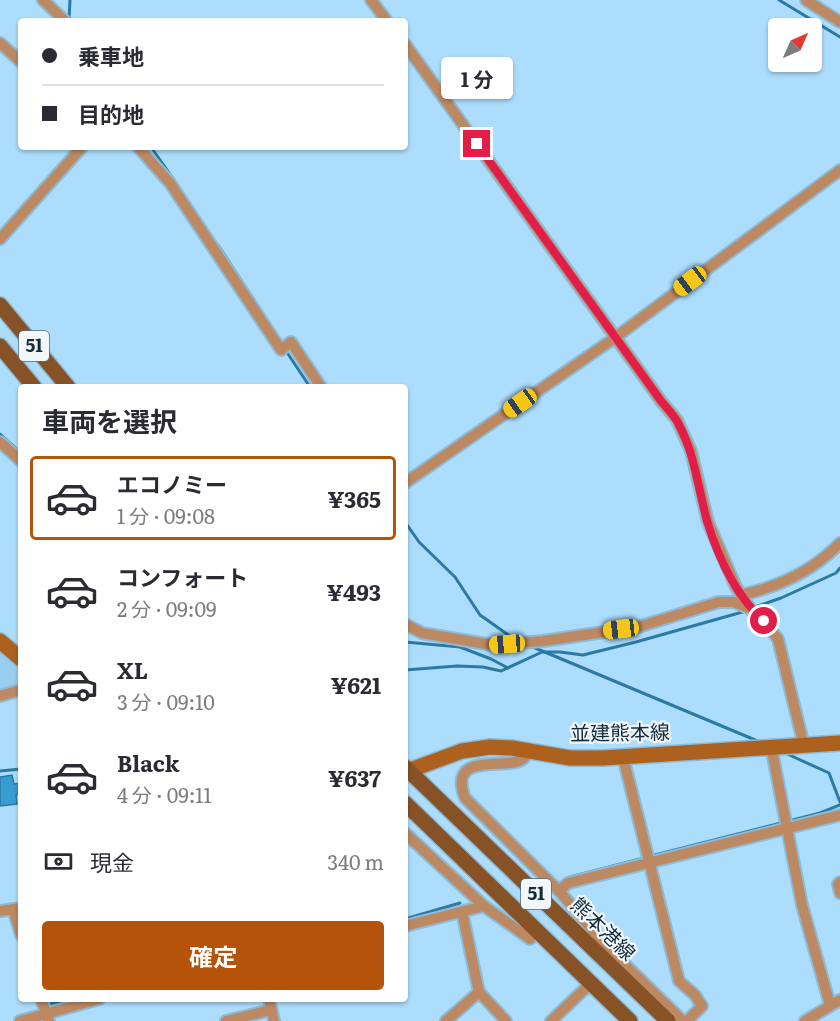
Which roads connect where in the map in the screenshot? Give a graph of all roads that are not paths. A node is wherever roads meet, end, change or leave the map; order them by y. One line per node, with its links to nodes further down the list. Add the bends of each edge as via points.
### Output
1 (43, 0): 4 (street)
2 (371, 0): 5 (street)
3 (806, 0): 6 (street)
4 (61, 18)
5 (385, 18)
6 (840, 22)
7 (0, 43): 9 (street)
8 (408, 48): 15 (street)
9 (18, 59)
10 (79, 150): 13 (street)
11 (141, 150): 19 (street, via 170,183 281,350 291,342)
12 (840, 170): 15 (street)
13 (0, 239)
14 (0, 305): 18 (main road, 51)
15 (616, 337): 22 (street); 24 (street, via 677,420 691,451 708,522)
16 (0, 346): 17 (main road, 51)
17 (32, 384)
18 (66, 384)
19 (319, 384)
20 (0, 442): 21 (street)
21 (18, 458)
22 (408, 481)
23 (840, 543): 24 (street, via 819,563 774,585)
24 (741, 595): 25 (street)
25 (752, 610): 26 (street, via 734,602 719,602 638,627 492,645 422,633); 33 (street, via 778,639)
26 (408, 626)
27 (0, 640): 28 (main road)
28 (18, 656)
29 (18, 691): 30 (street)
30 (0, 696)
31 (840, 743): 33 (main road, 並建熊本線)
32 (771, 746): 33 (main road, 並建熊本線); 35 (main road, 並建熊本線); 40 (street)
33 (804, 746)
34 (530, 751): 35 (main road, 並建熊本線, via 570,758); 36 (main road, 並建熊本線, via 490,747 462,751); 44 (street, via 517,762 471,767 462,779 462,789 465,798)
35 (622, 757): 42 (street)
36 (408, 769)
37 (408, 772): 66 (main road, 熊本港線 / 51)
38 (408, 806): 52 (main road, 51)
39 (840, 815): 40 (street)
40 (787, 828): 42 (street); 56 (street, via 802,904)
41 (408, 836): 46 (street)
42 (650, 862): 44 (street, via 568,883); 67 (street, via 679,981 702,1006)
43 (840, 882): 45 (street)
44 (559, 891): 67 (street, via 609,949)
45 (840, 893)
46 (484, 906): 49 (street); 51 (street)
47 (17, 908): 48 (street)
48 (0, 911)
49 (462, 912): 50 (street); 53 (street)
50 (408, 925)
51 (530, 939)
52 (591, 983): 64 (street); 65 (main road, 51)
53 (479, 992): 62 (street); 63 (street)
54 (42, 1002): 58 (street)
55 (90, 1002): 58 (street)
56 (835, 1003): 68 (street)
57 (270, 1004): 60 (street); 61 (street)
58 (47, 1017): 59 (street)
59 (20, 1021)
60 (226, 1021)
61 (274, 1021)
62 (446, 1021)
63 (506, 1021)
64 (551, 1021)
65 (630, 1021)
66 (668, 1021)
67 (685, 1021)
68 (805, 1021)

